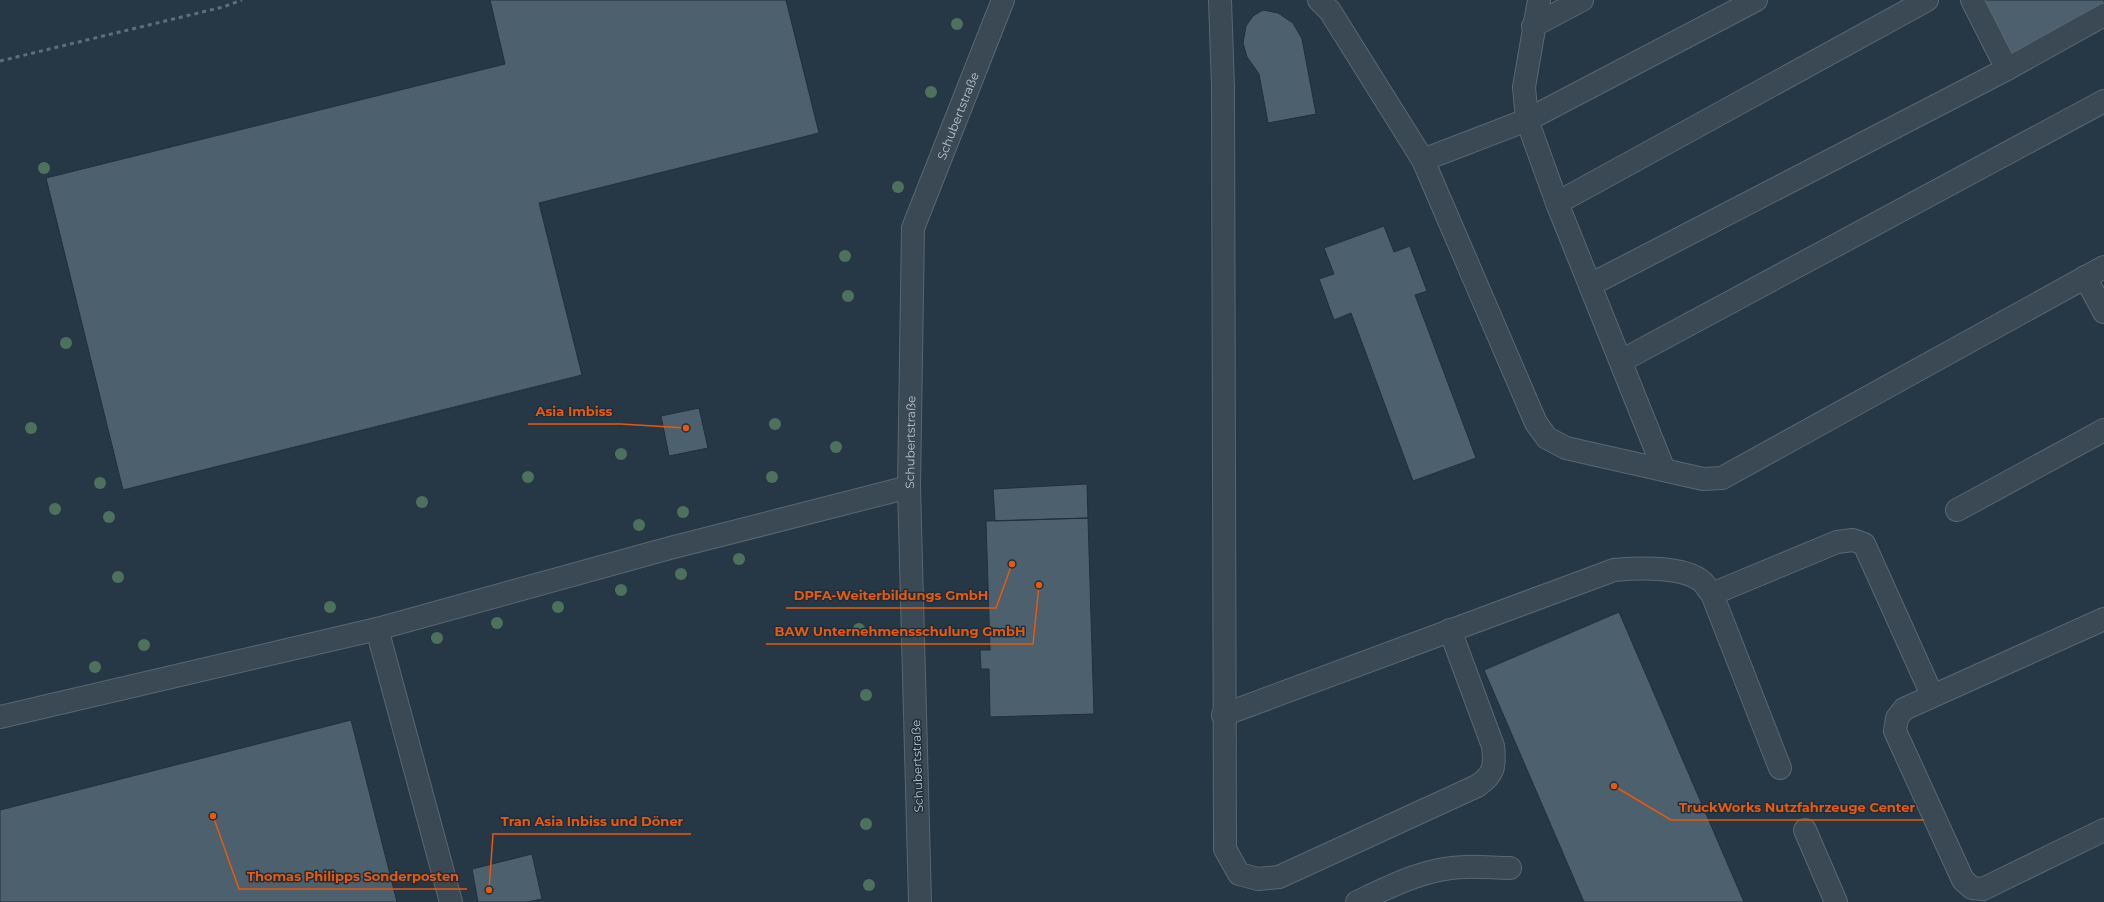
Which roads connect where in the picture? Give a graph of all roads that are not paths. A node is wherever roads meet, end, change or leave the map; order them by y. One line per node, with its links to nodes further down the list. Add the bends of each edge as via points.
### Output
1 (1003, 0): 22 (street, Schubertstraße, via 912,228)
2 (1220, 0): 29 (street, via 1223,87)
3 (1319, 0): 14 (street, via 1330,11)
4 (1539, 0): 10 (street)
5 (1582, 0): 10 (street)
6 (1756, 0): 13 (street)
7 (1927, 0): 15 (street)
8 (1972, 0): 11 (street)
9 (2104, 15): 11 (street)
10 (1533, 26): 13 (street, via 1524,87)
11 (2007, 69): 17 (street)
12 (2104, 101): 19 (street)
13 (1527, 120): 14 (street); 15 (street)
14 (1423, 160): 21 (street, via 1536,423 1548,438 1566,448)
15 (1557, 203): 17 (street)
16 (2095, 272): 18 (street); 21 (street, via 1722,478 1703,479)
17 (1590, 285): 19 (street)
18 (2104, 312)
19 (1621, 361): 21 (street)
20 (2104, 430): 23 (street)
21 (1664, 470)
22 (909, 487): 26 (street, via 670,548); 36 (street, Schubertstraße)
23 (1957, 510)
24 (1712, 594): 27 (street, via 1701,580 1686,573 1636,568 1614,570); 28 (street, via 1837,542 1853,540 1864,544); 31 (street)
25 (2104, 619): 28 (street)
26 (377, 629): 30 (street); 35 (street)
27 (1450, 630): 29 (street); 29 (street, via 1493,746 1495,764 1489,778 1477,786 1279,877 1258,879 1239,874 1225,849)
28 (1932, 695): 33 (street, via 1904,709 1897,718 1896,731 1963,880 1972,888 1983,889)
29 (1224, 715)
30 (0, 717)
31 (1780, 768)
32 (1805, 830): 38 (street)
33 (2104, 830)
34 (1510, 868): 37 (street, via 1463,867 1433,871 1412,877)
35 (450, 902)
36 (920, 902)
37 (1357, 902)
38 (1836, 902)

